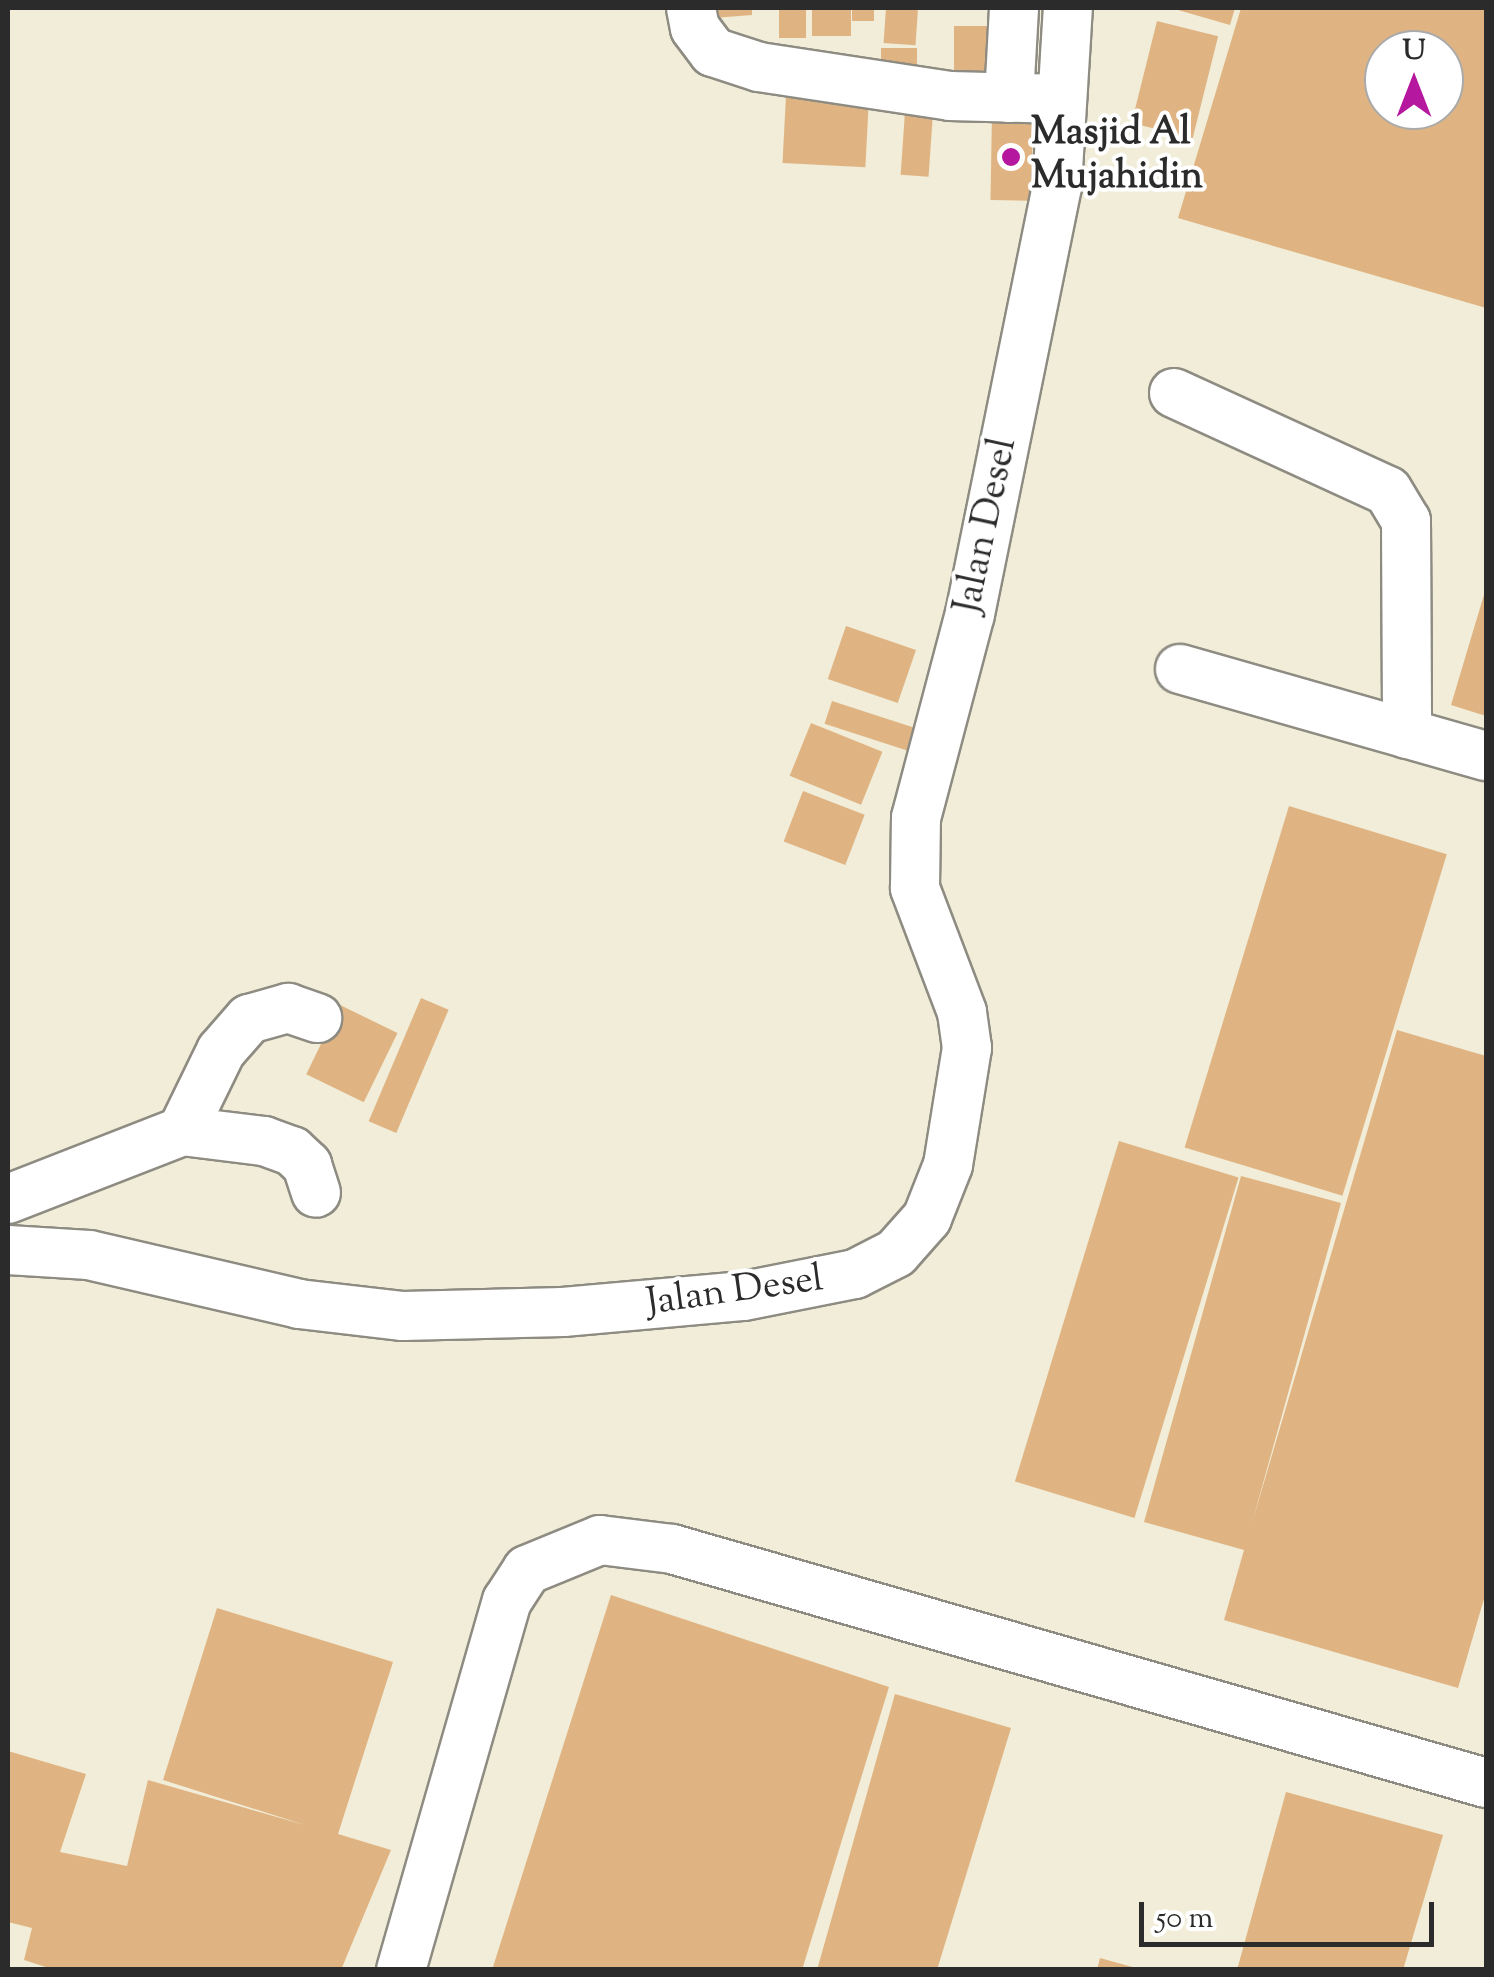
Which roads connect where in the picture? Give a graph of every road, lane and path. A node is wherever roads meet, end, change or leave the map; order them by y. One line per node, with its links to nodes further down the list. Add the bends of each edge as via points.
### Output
1 (691, 8): 4 (street, via 713,52 759,67 950,96)
2 (1014, 8): 4 (street)
3 (1068, 8): 5 (street, Jalan Desel)
4 (1009, 98): 5 (street)
5 (1062, 99): 14 (street, Jalan Desel, via 1057,186 970,614 916,818 915,888 962,1012 966,1048 948,1165 927,1218 896,1253 855,1274 744,1296 563,1312 403,1316 299,1304 89,1255)
6 (1174, 393): 8 (street, via 1388,491 1406,521)
7 (1180, 669): 8 (street)
8 (1407, 734): 9 (street)
9 (1486, 756)
10 (317, 1018): 11 (street, via 288,1008 249,1019 221,1052)
11 (182, 1131): 12 (street, via 292,1151 306,1165); 13 (street)
12 (316, 1193)
13 (8, 1199)
14 (8, 1250)
15 (1486, 1783): 16 (street, via 672,1549 600,1540 527,1570 507,1601)
16 (401, 1970)

